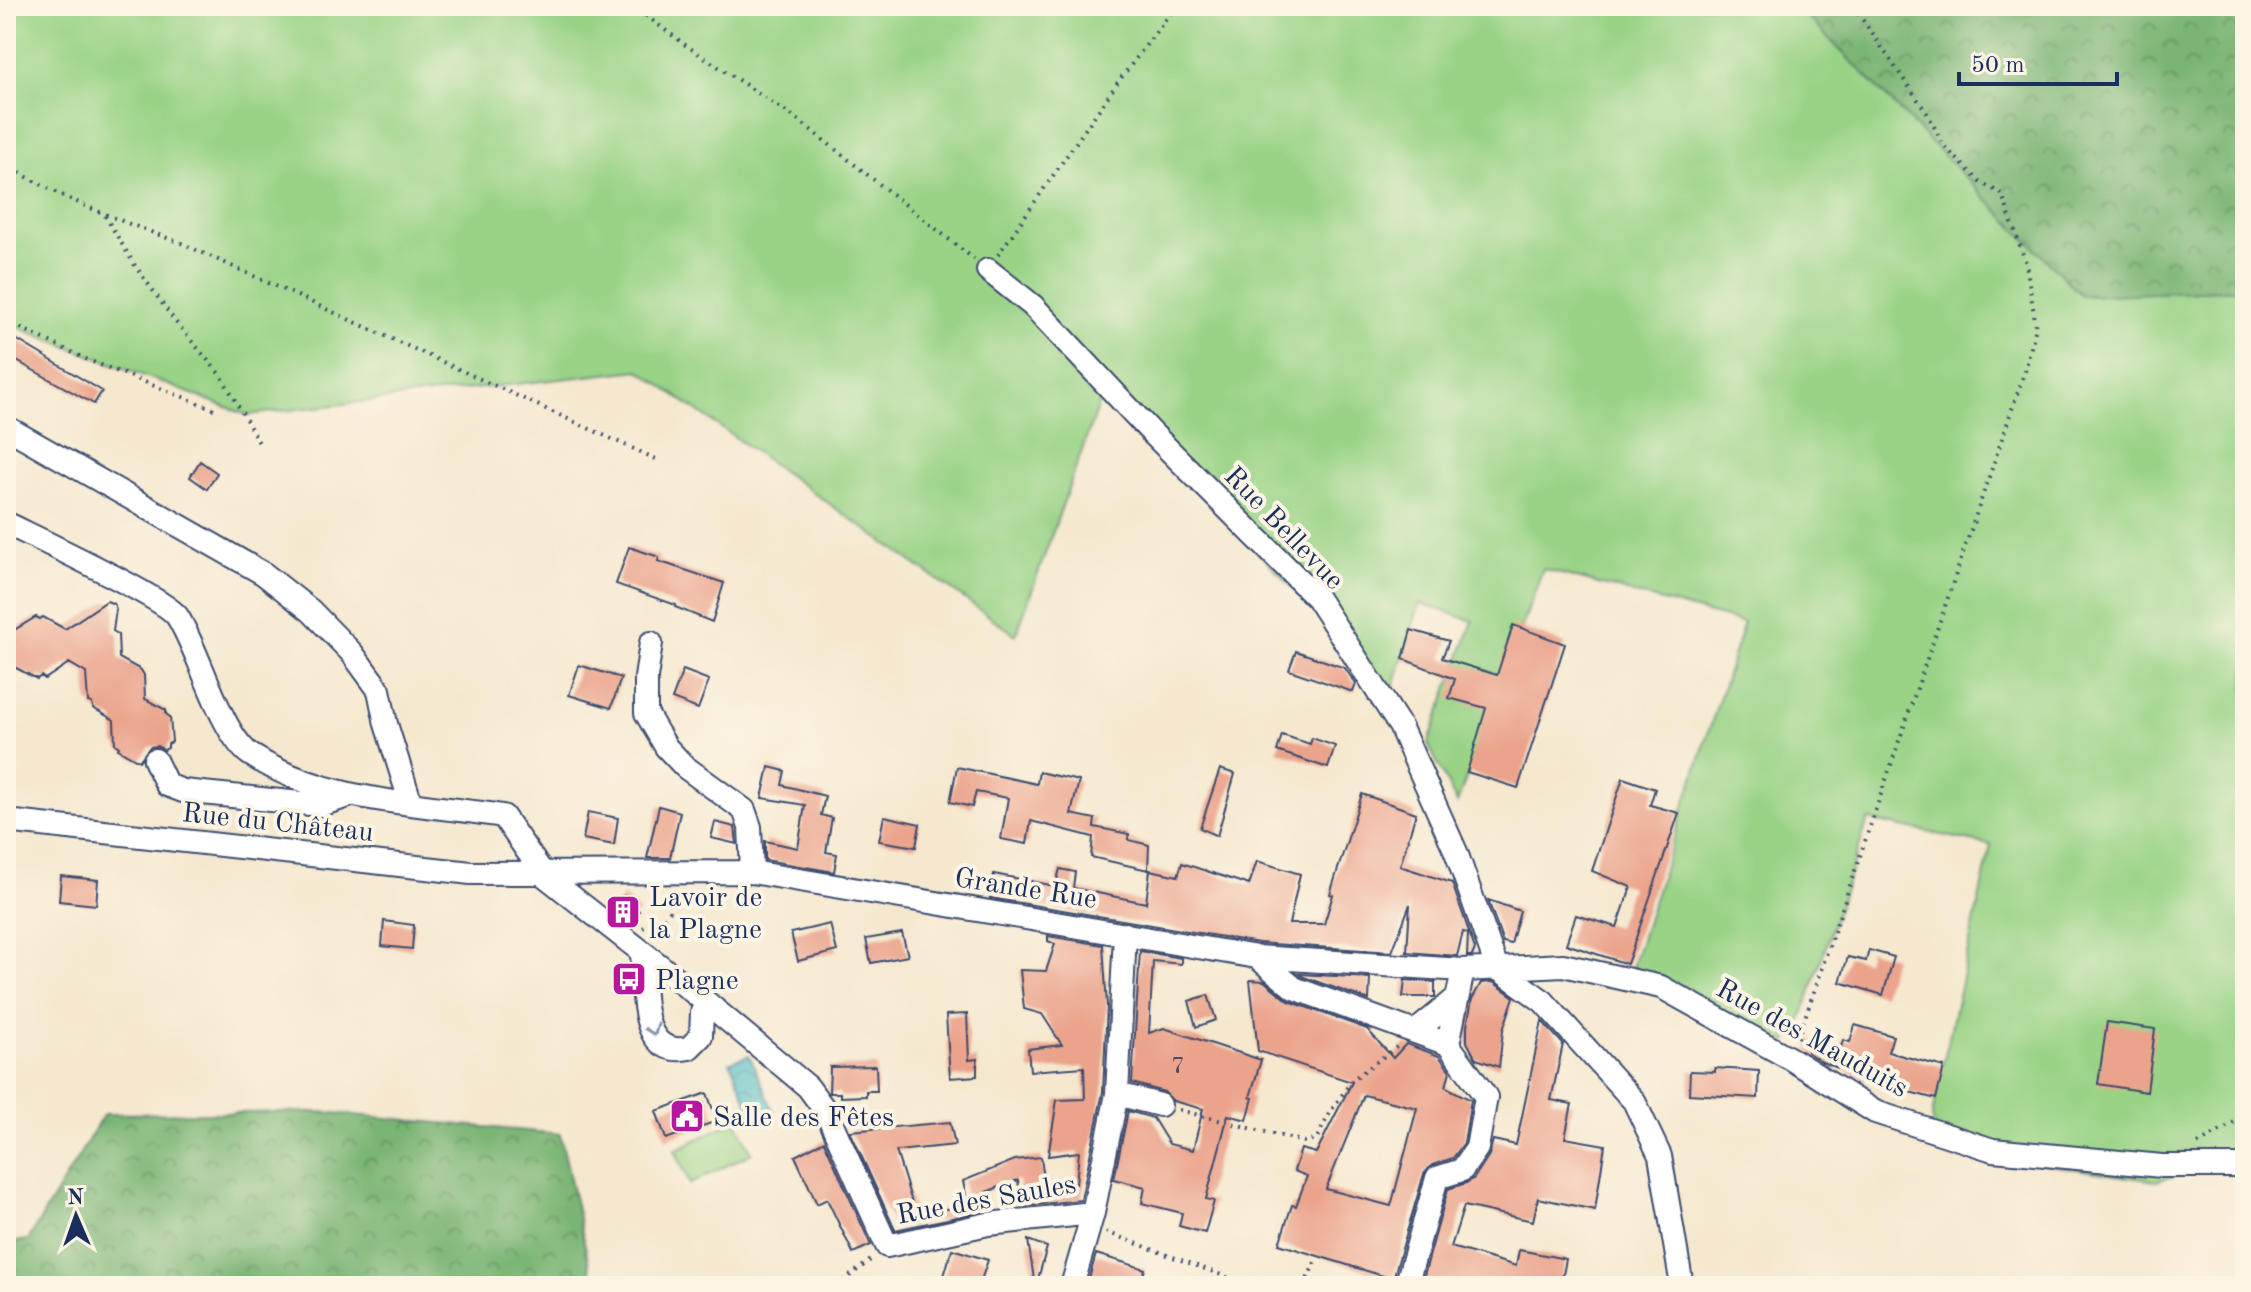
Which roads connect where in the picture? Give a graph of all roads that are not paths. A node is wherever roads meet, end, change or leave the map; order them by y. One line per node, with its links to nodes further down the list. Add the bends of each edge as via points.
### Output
1 (988, 270): 14 (street, Rue Bellevue, via 1033,306 1317,598 1400,726 1456,852)
2 (6, 427): 7 (street, via 264,574 311,611 379,690)
3 (6, 523): 6 (street, via 175,614 231,731 249,754)
4 (651, 643): 9 (street, via 646,713 685,767 744,810)
5 (155, 760): 6 (street, via 167,785 183,791 320,805)
6 (348, 796): 7 (street, Rue des Saules)
7 (411, 804): 10 (street, Rue des Saules, via 503,816)
8 (6, 821): 10 (street, Rue du Château, via 471,873)
9 (752, 872): 10 (street, Grande Rue); 11 (street, Grande Rue)
10 (544, 875): 12 (street, Rue des Saules)
11 (1125, 934): 13 (street, Grande Rue); 20 (street, Rue des Saules)
12 (642, 954): 17 (street, Rue des Saules); 17 (street, one-way to 17, via 649,1025 656,1041 670,1049 696,1042)
13 (1257, 957): 15 (street, Grande Rue); 18 (street, via 1294,988)
14 (1497, 968): 15 (street, Grande Rue); 22 (street, Rue des Mauduits, via 1563,965 1661,987 1875,1112 1993,1150 2162,1166); 26 (street, via 1543,1001 1634,1101 1660,1156)
15 (1463, 970): 16 (street)
16 (1459, 996): 18 (street); 19 (street)
17 (706, 1002): 23 (street, Rue des Saules, via 814,1095 887,1246 988,1224)
18 (1415, 1032): 19 (street)
19 (1448, 1044): 25 (street, via 1486,1097 1477,1148 1462,1170 1437,1178)
20 (1117, 1094): 21 (street); 23 (street, Rue des Saules)
21 (1160, 1105)
22 (2245, 1166)
23 (1091, 1220): 24 (street)
24 (1072, 1286)
25 (1406, 1286)
26 (1682, 1286)

